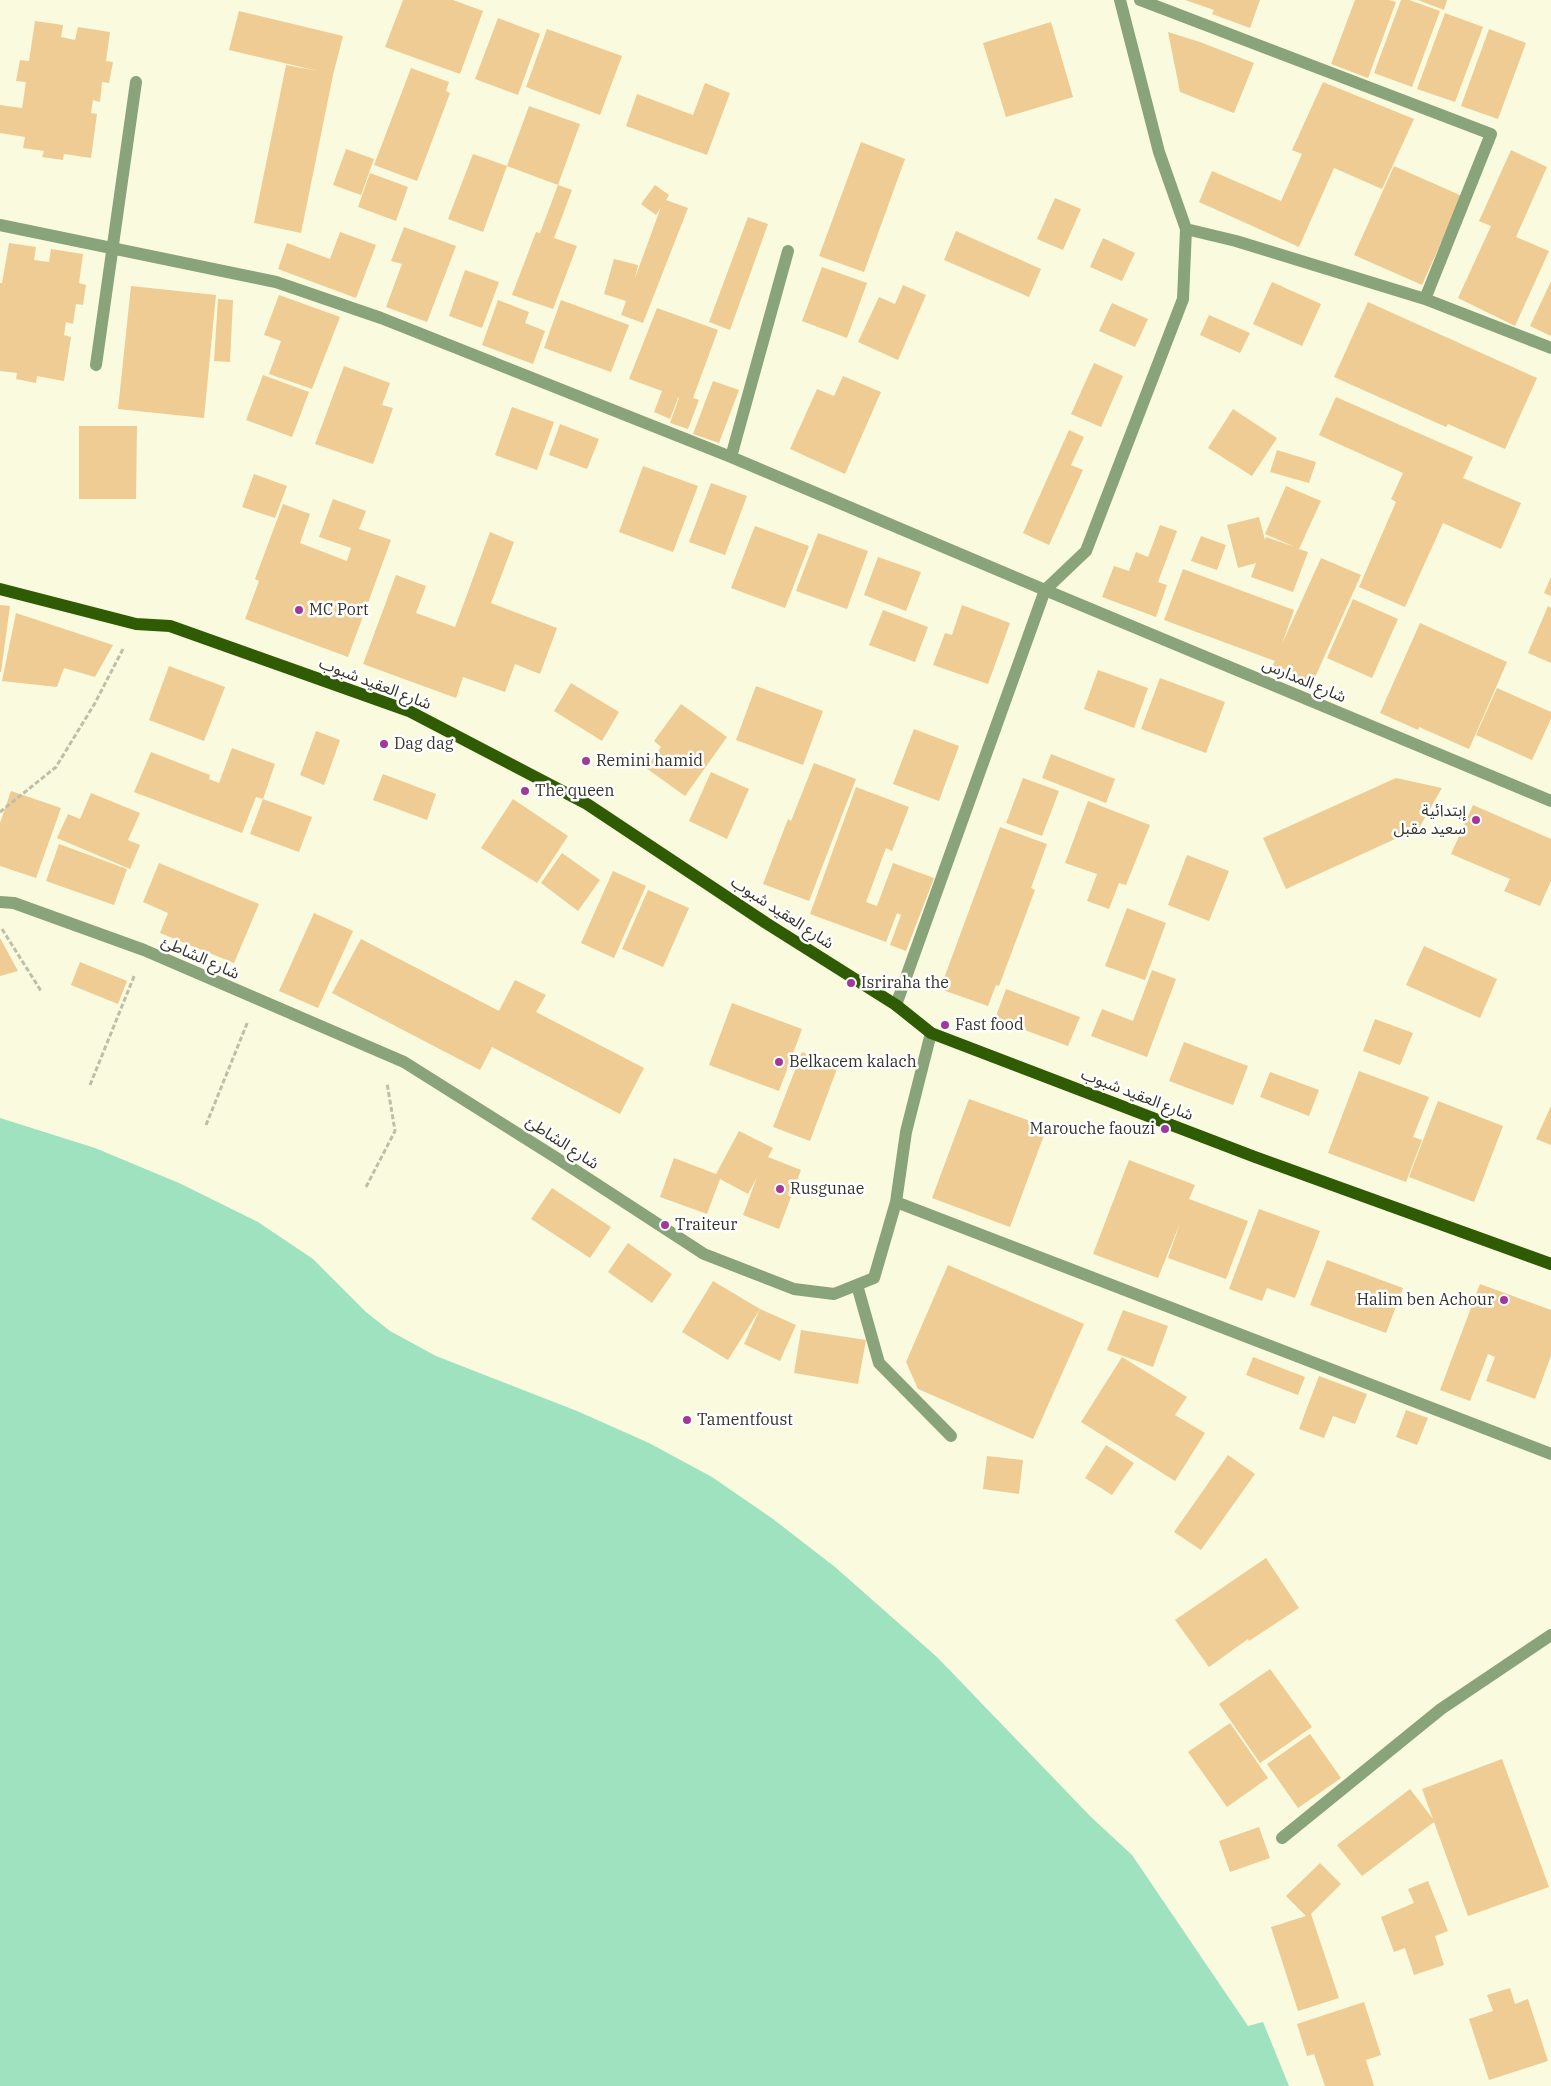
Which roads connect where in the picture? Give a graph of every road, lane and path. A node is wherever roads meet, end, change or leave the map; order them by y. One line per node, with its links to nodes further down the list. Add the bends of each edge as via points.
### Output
1 (1120, 0): 5 (street, via 1159,152)
2 (1140, 0): 8 (street, via 1491,134)
3 (136, 82): 6 (street)
4 (0, 225): 6 (street, شارع المدارس)
5 (1186, 229): 8 (street, via 1236,241); 13 (street, via 1183,299 1086,551)
6 (112, 248): 10 (street); 11 (street, شارع المدارس, via 276,282 381,318)
7 (788, 251): 11 (street)
8 (1425, 300): 9 (street)
9 (1551, 348)
10 (96, 365)
11 (731, 457): 13 (street, شارع المدارس)
12 (0, 589): 14 (main road, شارع العقيد شبوب)
13 (1045, 590): 15 (street, شارع المدارس); 22 (street)
14 (136, 624): 16 (path, via 95,704 56,766); 22 (main road, شارع العقيد شبوب, via 170,626 408,711 588,804)
15 (1551, 801)
16 (0, 812)
17 (0, 902): 19 (street, شارع الشاطئ, via 14,903)
18 (0, 926): 20 (path)
19 (144, 950): 21 (street, شارع الشاطئ); 25 (path)
20 (41, 991)
21 (256, 1000): 24 (street, شارع الشاطئ); 26 (path)
22 (896, 1005): 23 (main road, شارع العقيد شبوب)
23 (931, 1033): 28 (street, شارع الشاطئ, via 906,1132); 29 (main road, شارع العقيد شبوب, via 1245,1154)
24 (381, 1053): 27 (path, via 395,1131); 30 (street, شارع الشاطئ, via 404,1062 704,1254 794,1289 834,1294)
25 (90, 1085)
26 (206, 1125)
27 (366, 1187)
28 (896, 1202): 30 (street, شارع الشاطئ, via 874,1278); 32 (street)
29 (1551, 1264)
30 (857, 1285): 31 (street, via 879,1363)
31 (951, 1436)
32 (1551, 1454)
33 (1551, 1635): 34 (street, via 1441,1709)
34 (1282, 1838)

